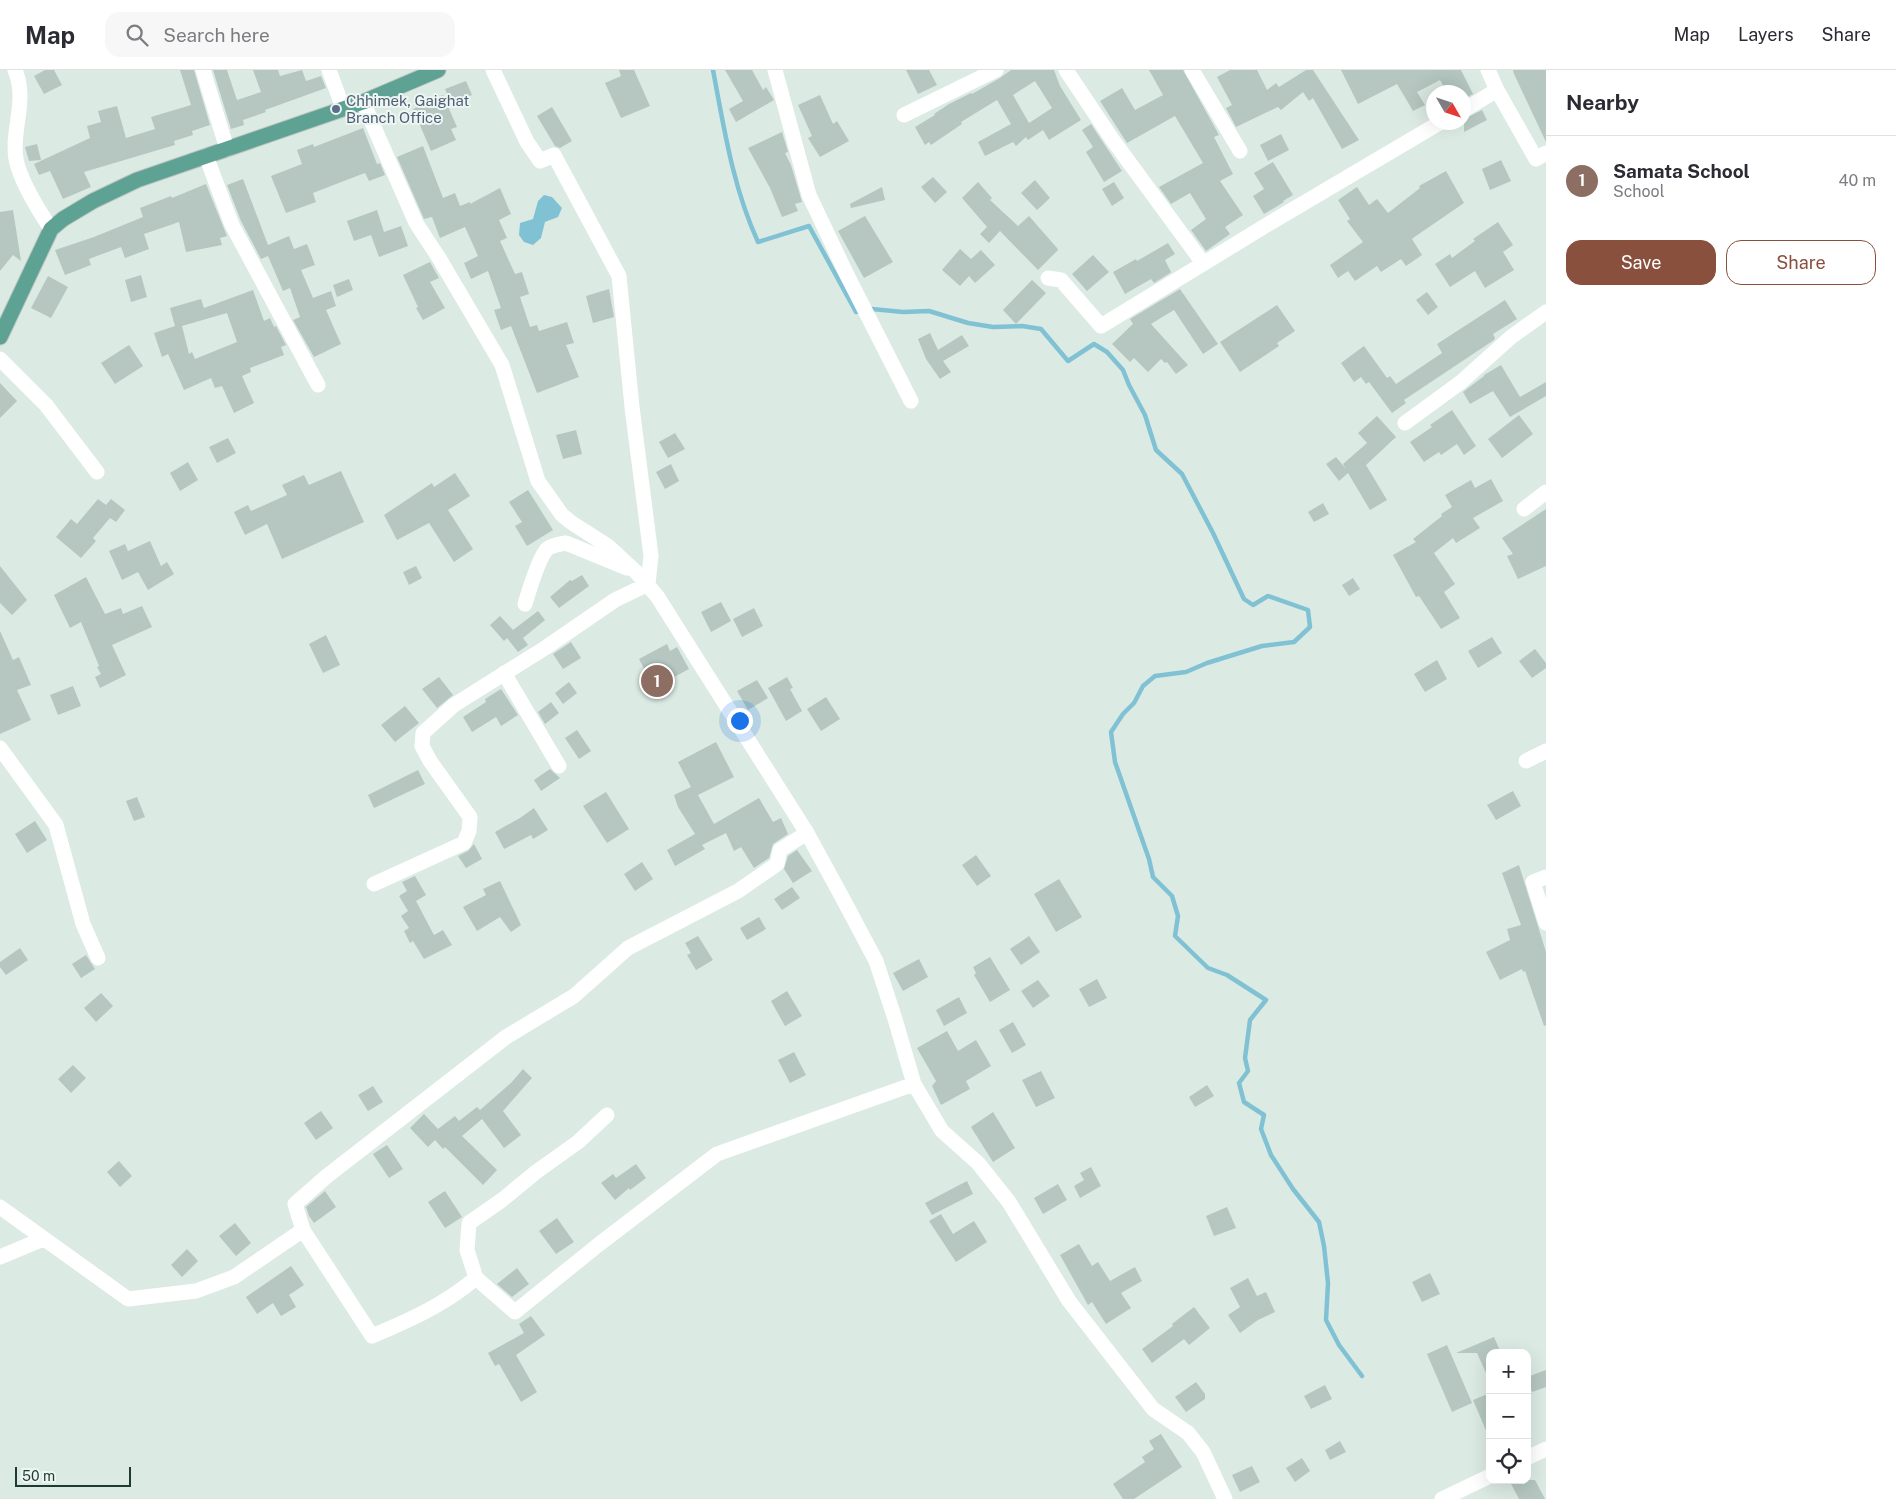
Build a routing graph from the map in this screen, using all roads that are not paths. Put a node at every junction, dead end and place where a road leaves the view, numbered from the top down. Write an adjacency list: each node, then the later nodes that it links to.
1 (15, 70): 21 (street)
2 (203, 70): 17 (street)
3 (329, 70): 14 (street)
4 (438, 70): 12 (main road)
5 (493, 70): 34 (street)
6 (775, 70): 28 (street)
7 (996, 70): 15 (street)
8 (1066, 70): 22 (street)
9 (1192, 70): 18 (street)
10 (1488, 70): 11 (street)
11 (1497, 90): 13 (street); 19 (street)
12 (363, 102): 14 (main road); 33 (street)
13 (1471, 106)
14 (343, 108): 17 (main road)
15 (904, 115)
16 (1427, 130): 22 (street)
17 (227, 149): 20 (main road)
18 (1240, 151)
19 (1546, 153)
20 (206, 156): 21 (main road); 27 (street)
21 (51, 229): 25 (main road)
22 (1203, 263): 23 (street)
23 (1048, 278)
24 (1546, 312): 29 (street)
25 (0, 337)
26 (0, 359): 30 (street)
27 (318, 384)
28 (911, 401)
29 (1405, 423)
30 (96, 472)
31 (1546, 492): 32 (street)
32 (1524, 509)
33 (636, 572): 34 (street); 35 (street)
34 (648, 584): 36 (street); 41 (street)
35 (525, 604)
36 (504, 674): 40 (street); 43 (street)
37 (0, 748): 45 (street)
38 (1546, 751): 39 (street)
39 (1526, 761)
40 (559, 766)
41 (807, 833): 46 (street); 49 (street)
42 (1546, 877): 44 (street)
43 (374, 884)
44 (1546, 923)
45 (98, 958)
46 (914, 1084): 52 (street); 56 (street)
47 (607, 1115): 52 (street)
48 (0, 1207): 50 (street)
49 (302, 1230): 50 (street); 52 (street)
50 (43, 1239): 51 (street)
51 (0, 1257)
52 (476, 1278)
53 (1546, 1449): 54 (street)
54 (1531, 1456)
55 (1486, 1478): 57 (street)
56 (1225, 1499)
57 (1442, 1499)

